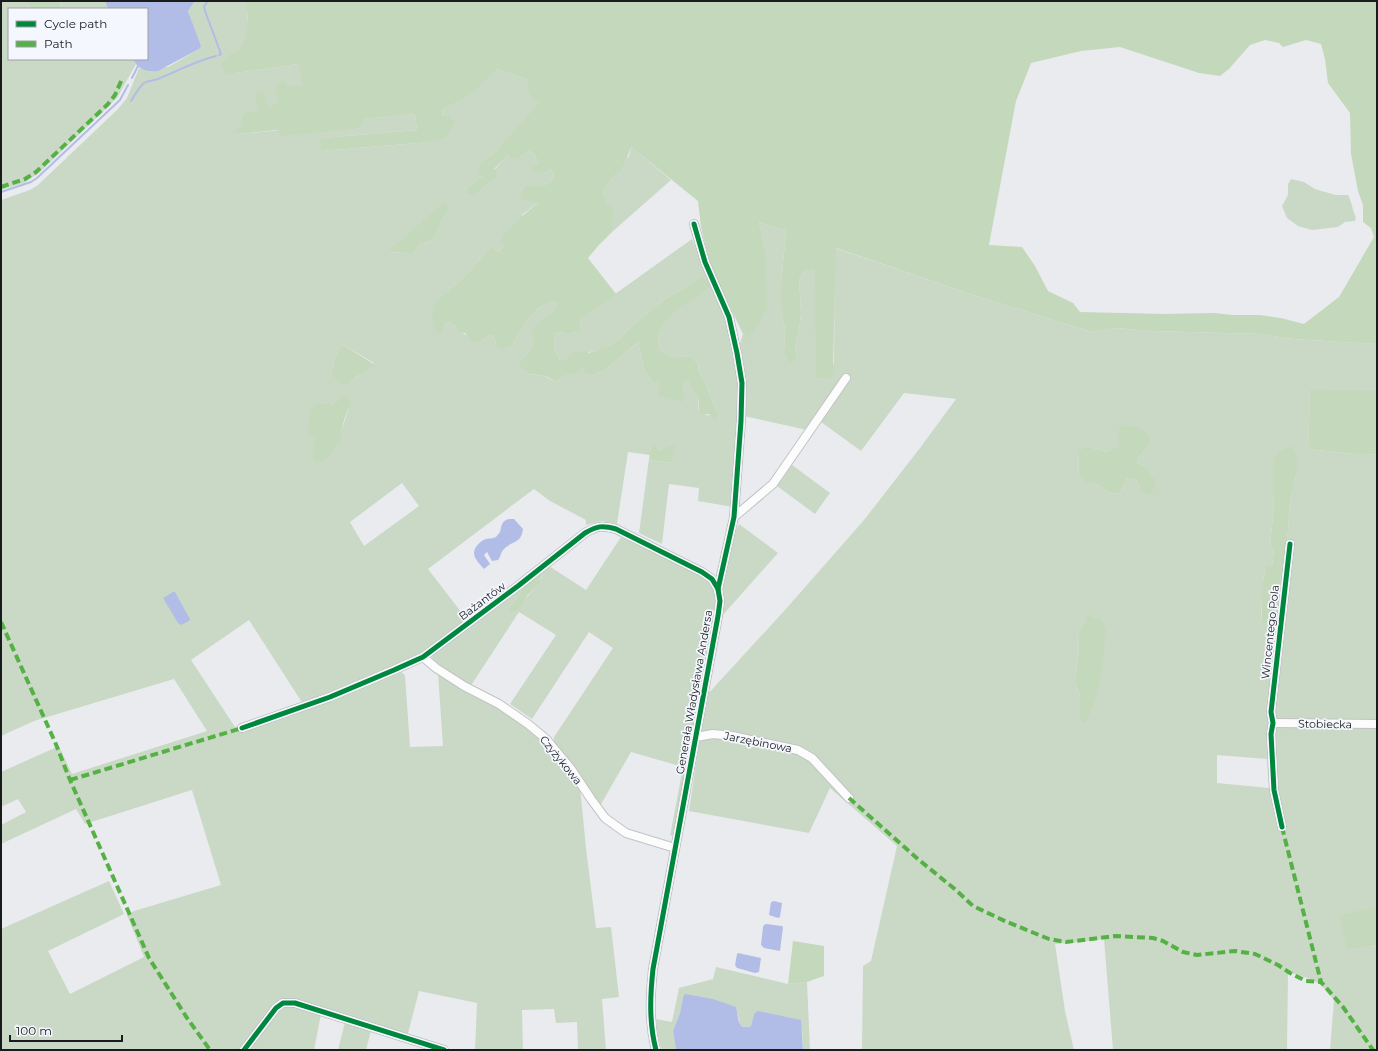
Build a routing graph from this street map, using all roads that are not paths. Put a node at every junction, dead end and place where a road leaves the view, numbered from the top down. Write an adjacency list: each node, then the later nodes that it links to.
1 (694, 224): 3 (street, Generała Władysława Andersa)
2 (846, 378): 3 (street)
3 (734, 517): 5 (street, Generała Władysława Andersa)
4 (1290, 544): 7 (street, Wincentego Pola)
5 (718, 589): 6 (street, Bażantów); 10 (street, Generała Władysława Andersa)
6 (423, 657): 9 (street, Bażantów); 13 (street, Czyżykowa)
7 (1273, 723): 8 (street, Stobiecka); 12 (street, Wincentego Pola)
8 (1377, 724)
9 (242, 728)
10 (696, 737): 11 (street, Jarzębinowa); 13 (street, Generała Władysława Andersa)
11 (849, 798)
12 (1282, 827)
13 (675, 848): 16 (street, Generała Władysława Andersa)
14 (244, 1050): 15 (street)
15 (444, 1050)
16 (656, 1050)

